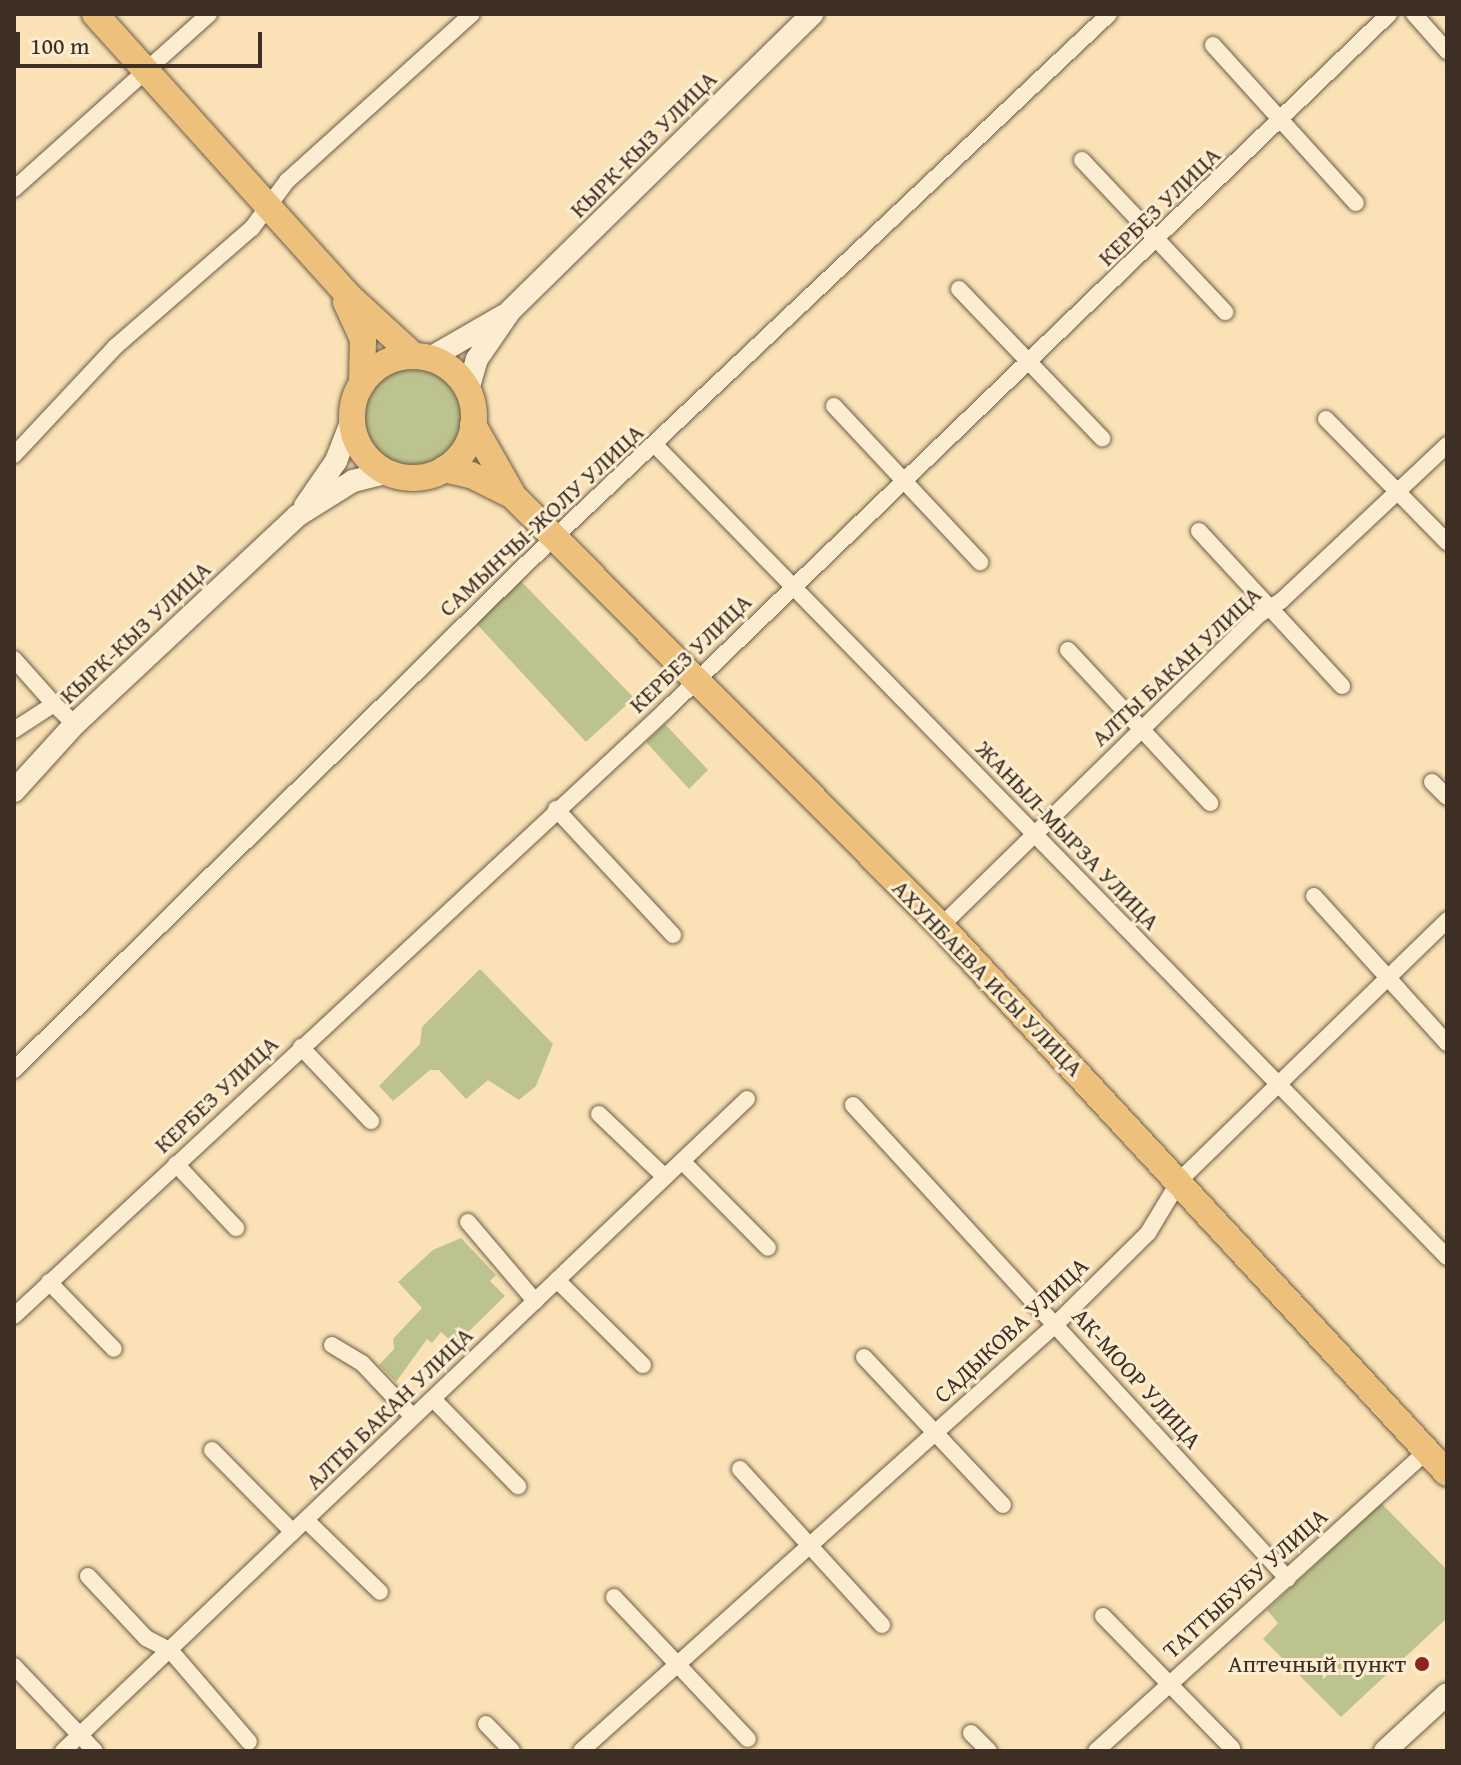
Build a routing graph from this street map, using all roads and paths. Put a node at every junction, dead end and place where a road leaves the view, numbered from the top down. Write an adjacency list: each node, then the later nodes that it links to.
1 (95, 14): 10 (main road)
2 (209, 14): 10 (street)
3 (472, 14): 15 (street)
4 (812, 14): 19 (street, КЫРК-КЫЗ УЛИЦА)
5 (1109, 14): 31 (street, САМЫНЧЫ-ЖОЛУ УЛИЦА)
6 (1389, 14): 11 (street, КЕРБЕЗ УЛИЦА)
7 (1414, 14): 9 (street)
8 (1213, 45): 11 (street)
9 (1447, 51)
10 (147, 70): 13 (street); 15 (main road)
11 (1280, 121): 14 (street); 16 (street, КЕРБЕЗ УЛИЦА)
12 (1082, 160): 16 (street)
13 (14, 189)
14 (1356, 203)
15 (270, 204): 17 (main road); 32 (street)
16 (1157, 241): 20 (street); 22 (street, КЕРБЕЗ УЛИЦА)
17 (324, 269): 21 (main road); 23 (main road)
18 (959, 289): 22 (street)
19 (510, 311): 21 (street, КЫРК-КЫЗ УЛИЦА); 24 (street, КЫРК-КЫЗ УЛИЦА)
20 (1225, 312)
21 (422, 357): 23 (main road); 24 (main road)
22 (1030, 363): 29 (street); 35 (street, КЕРБЕЗ УЛИЦА)
23 (362, 384): 27 (main road)
24 (468, 390): 28 (main road)
25 (834, 406): 35 (street)
26 (1326, 419): 36 (street)
27 (352, 420): 34 (main road); 38 (street, КЫРК-КЫЗ УЛИЦА)
28 (473, 425): 33 (main road); 37 (main road, АХУНБАЕВА ИСЫ УЛИЦА)
29 (1102, 438)
30 (1447, 445): 36 (street, АЛТЫ БАКАН УЛИЦА)
31 (656, 446): 40 (street, САМЫНЧЫ-ЖОЛУ УЛИЦА); 43 (street, ЖАНЫЛ-МЫРЗА УЛИЦА)
32 (14, 455)
33 (444, 469): 34 (main road); 37 (main road, АХУНБАЕВА ИСЫ УЛИЦА)
34 (389, 472): 38 (street, КЫРК-КЫЗ УЛИЦА)
35 (905, 483): 42 (street); 43 (street, КЕРБЕЗ УЛИЦА)
36 (1399, 490): 41 (street); 44 (street, АЛТЫ БАКАН УЛИЦА)
37 (514, 497): 40 (main road, АХУНБАЕВА ИСЫ УЛИЦА)
38 (297, 516): 50 (street, КЫРК-КЫЗ УЛИЦА)
39 (1199, 531): 44 (street)
40 (554, 539): 47 (main road, АХУНБАЕВА ИСЫ УЛИЦА); 66 (street, САМЫНЧЫ-ЖОЛУ УЛИЦА)
41 (1447, 542)
42 (980, 562)
43 (795, 586): 47 (street, КЕРБЕЗ УЛИЦА); 58 (street, ЖАНЫЛ-МЫРЗА УЛИЦА)
44 (1271, 607): 48 (street); 51 (street, АЛТЫ БАКАН УЛИЦА)
45 (1068, 650): 51 (street)
46 (14, 659): 49 (street)
47 (695, 681): 57 (street, КЕРБЕЗ УЛИЦА); 61 (main road, АХУНБАЕВА ИСЫ УЛИЦА)
48 (1342, 686)
49 (54, 704): 50 (street); 52 (street)
50 (75, 724): 54 (street, КЫРК-КЫЗ УЛИЦА)
51 (1143, 729): 56 (street); 58 (street, АЛТЫ БАКАН УЛИЦА)
52 (14, 730)
53 (1432, 782): 55 (street)
54 (14, 791)
55 (1447, 797)
56 (1210, 803)
57 (556, 809): 62 (street); 65 (street, КЕРБЕЗ УЛИЦА)
58 (1034, 835): 61 (street, АЛТЫ БАКАН УЛИЦА); 67 (street, ЖАНЫЛ-МЫРЗА УЛИЦА)
59 (1314, 896): 63 (street)
60 (1447, 920): 63 (street, САДЫКОВА УЛИЦА)
61 (941, 926): 75 (main road, АХУНБАЕВА ИСЫ УЛИЦА)
62 (673, 935)
63 (1385, 979): 64 (street); 67 (street, САДЫКОВА УЛИЦА)
64 (1447, 1043)
65 (301, 1047): 71 (street); 73 (street, КЕРБЕЗ УЛИЦА)
66 (14, 1070)
67 (1277, 1083): 75 (street, САДЫКОВА УЛИЦА); 79 (street, ЖАНЫЛ-МЫРЗА УЛИЦА)
68 (747, 1099): 72 (street, АЛТЫ БАКАН УЛИЦА)
69 (853, 1105): 84 (street, АК-МООР УЛИЦА)
70 (599, 1114): 74 (street)
71 (371, 1121)
72 (682, 1161): 74 (street, АЛТЫ БАКАН УЛИЦА); 78 (street)
73 (176, 1164): 77 (street); 81 (street, КЕРБЕЗ УЛИЦА)
74 (665, 1177): 80 (street, АЛТЫ БАКАН УЛИЦА)
75 (1180, 1180): 84 (street, САДЫКОВА УЛИЦА); 93 (main road, АХУНБАЕВА ИСЫ УЛИЦА)
76 (468, 1222): 82 (street)
77 (236, 1228)
78 (768, 1248)
79 (1447, 1257)
80 (557, 1280): 82 (street, АЛТЫ БАКАН УЛИЦА); 88 (street)
81 (49, 1282): 83 (street, КЕРБЕЗ УЛИЦА); 86 (street)
82 (535, 1301): 89 (street, АЛТЫ БАКАН УЛИЦА)
83 (14, 1316)
84 (1055, 1325): 91 (street, САДЫКОВА УЛИЦА); 102 (street, АК-МООР УЛИЦА)
85 (332, 1345): 90 (street)
86 (114, 1349)
87 (864, 1357): 91 (street)
88 (643, 1365)
89 (433, 1399): 90 (street, АЛТЫ БАКАН УЛИЦА); 96 (street)
90 (413, 1417): 98 (street, АЛТЫ БАКАН УЛИЦА)
91 (935, 1433): 97 (street); 100 (street, САДЫКОВА УЛИЦА)
92 (212, 1450): 99 (street)
93 (1427, 1451): 95 (main road, АХУНБАЕВА ИСЫ УЛИЦА); 102 (street, ТАТТЫБУБУ УЛИЦА)
94 (740, 1469): 100 (street)
95 (1447, 1473)
96 (518, 1486)
97 (1003, 1505)
98 (306, 1520): 99 (street, АЛТЫ БАКАН УЛИЦА); 103 (street)
99 (293, 1532): 107 (street, АЛТЫ БАКАН УЛИЦА)
100 (810, 1545): 106 (street); 109 (street, САДЫКОВА УЛИЦА)
101 (88, 1576): 107 (street)
102 (1288, 1579): 110 (street, ТАТТЫБУБУ УЛИЦА)
103 (380, 1592)
104 (614, 1597): 109 (street)
105 (1103, 1616): 110 (street)
106 (882, 1625)
107 (170, 1650): 114 (street, АЛТЫ БАКАН УЛИЦА); 116 (street)
108 (14, 1666): 114 (street)
109 (676, 1666): 115 (street); 121 (street, САДЫКОВА УЛИЦА)
110 (1169, 1684): 117 (street); 123 (street, ТАТТЫБУБУ УЛИЦА)
111 (1447, 1694): 124 (street)
112 (486, 1724): 120 (street)
113 (971, 1733): 122 (street)
114 (80, 1735): 118 (street, АЛТЫ БАКАН УЛИЦА); 119 (street)
115 (748, 1739)
116 (249, 1742)
117 (1232, 1748)
118 (63, 1751)
119 (95, 1751)
120 (512, 1751)
121 (581, 1751)
122 (989, 1751)
123 (1096, 1751)
124 (1385, 1751)

